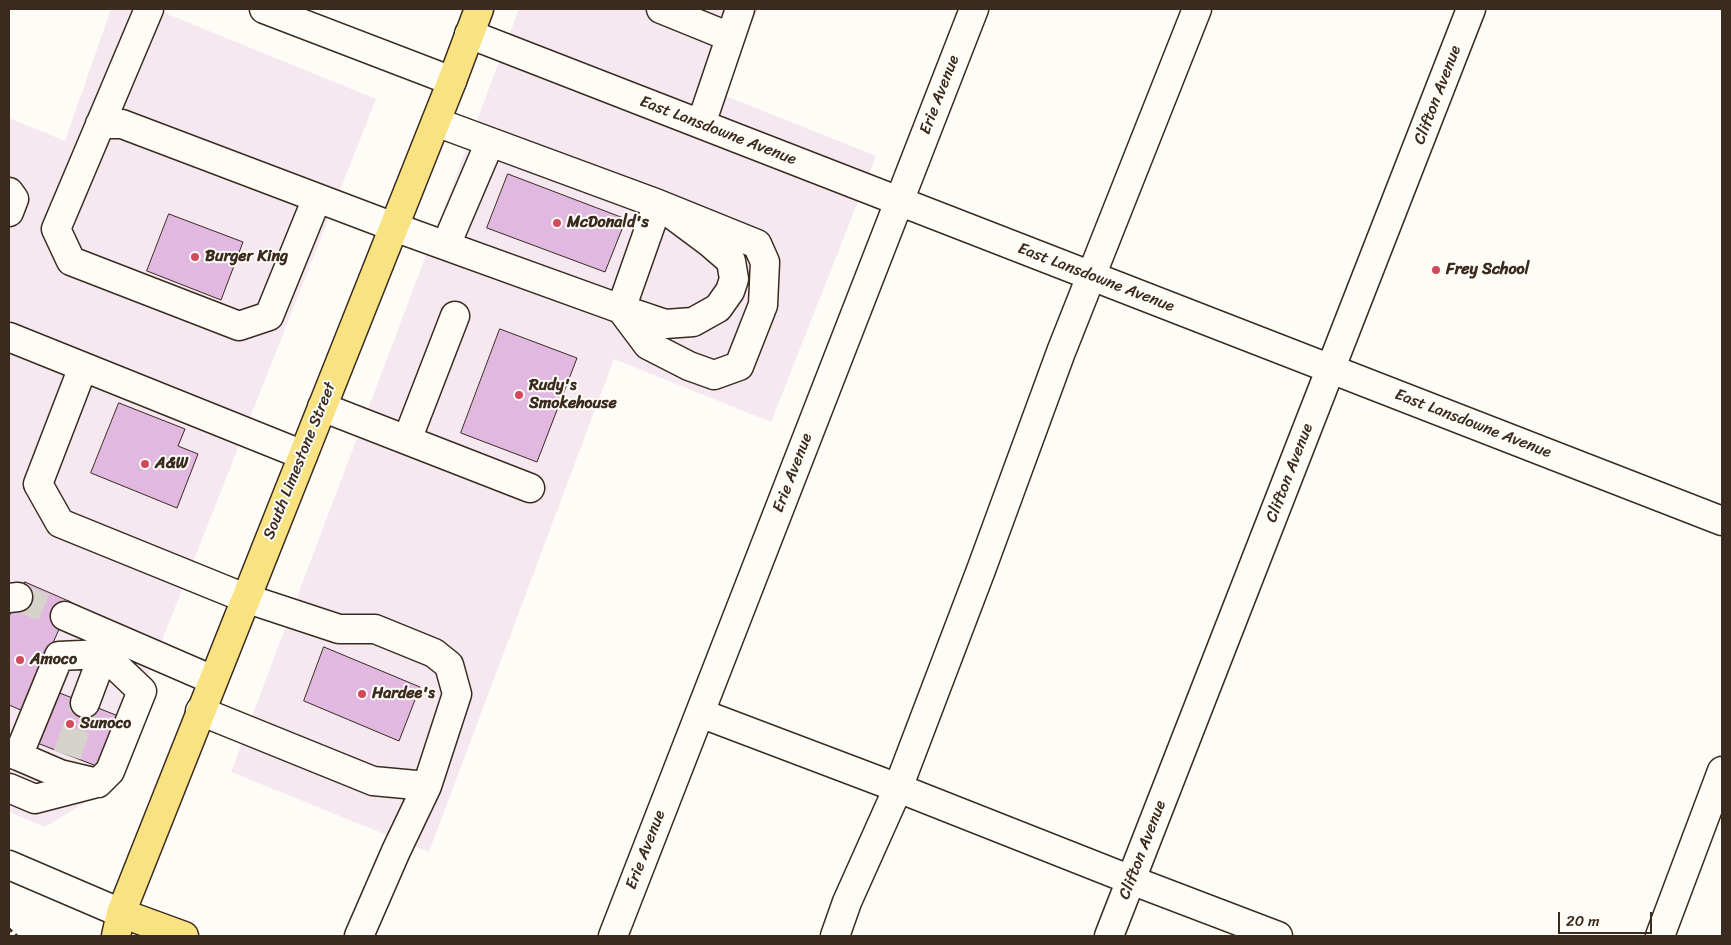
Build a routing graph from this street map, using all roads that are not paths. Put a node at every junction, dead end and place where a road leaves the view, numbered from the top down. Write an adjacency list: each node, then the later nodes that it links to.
1 (149, 9): 13 (street)
2 (264, 9): 11 (street)
3 (479, 9): 9 (main road, South Limestone Street)
4 (661, 9): 10 (street)
5 (740, 9): 10 (street)
6 (974, 9): 18 (street, Erie Avenue)
7 (1197, 9): 23 (street)
8 (1472, 9): 28 (street, Clifton Avenue)
9 (469, 34): 11 (main road, South Limestone Street); 14 (street, East Lansdowne Avenue)
10 (730, 37): 14 (street)
11 (452, 81): 12 (main road, South Limestone Street)
12 (436, 122): 15 (street); 21 (main road, South Limestone Street)
13 (100, 124): 17 (street); 17 (street)
14 (701, 124): 18 (street, East Lansdowne Avenue)
15 (490, 142): 19 (street); 22 (street)
16 (9, 192): 20 (street)
17 (317, 198): 21 (street)
18 (899, 201): 23 (street, East Lansdowne Avenue); 40 (street, Erie Avenue)
19 (658, 204): 24 (street); 24 (street); 24 (street)
20 (9, 212)
21 (394, 227): 22 (street); 29 (main road, South Limestone Street)
22 (446, 245): 24 (street)
23 (1092, 276): 28 (street, East Lansdowne Avenue); 46 (street)
24 (621, 309)
25 (454, 316): 30 (street)
26 (9, 337): 27 (street)
27 (83, 366): 31 (street); 34 (street)
28 (1331, 369): 33 (street, East Lansdowne Avenue); 48 (street, Clifton Avenue)
29 (322, 407): 30 (street); 31 (main road, South Limestone Street)
30 (407, 440): 32 (street)
31 (303, 454): 34 (main road, South Limestone Street)
32 (530, 488)
33 (1722, 521)
34 (246, 598): 37 (main road, South Limestone Street); 44 (street)
35 (65, 616): 36 (street)
36 (107, 645): 37 (street); 38 (street); 41 (street); 43 (street)
37 (213, 680): 39 (main road, South Limestone Street)
38 (85, 703)
39 (200, 711): 44 (street); 49 (main road, South Limestone Street)
40 (700, 713): 46 (street); 53 (street, Erie Avenue)
41 (13, 754): 43 (street)
42 (1722, 770): 57 (street)
43 (98, 783): 45 (street)
44 (427, 786): 52 (street)
45 (9, 788)
46 (898, 788): 48 (street); 54 (street)
47 (9, 865): 49 (street)
48 (1131, 880): 55 (street, Clifton Avenue); 56 (street)
49 (118, 924): 50 (main road, South Limestone Street); 51 (main road)
50 (102, 936)
51 (184, 936)
52 (359, 936)
53 (613, 936)
54 (835, 936)
55 (1109, 936)
56 (1278, 936)
57 (1660, 936)

